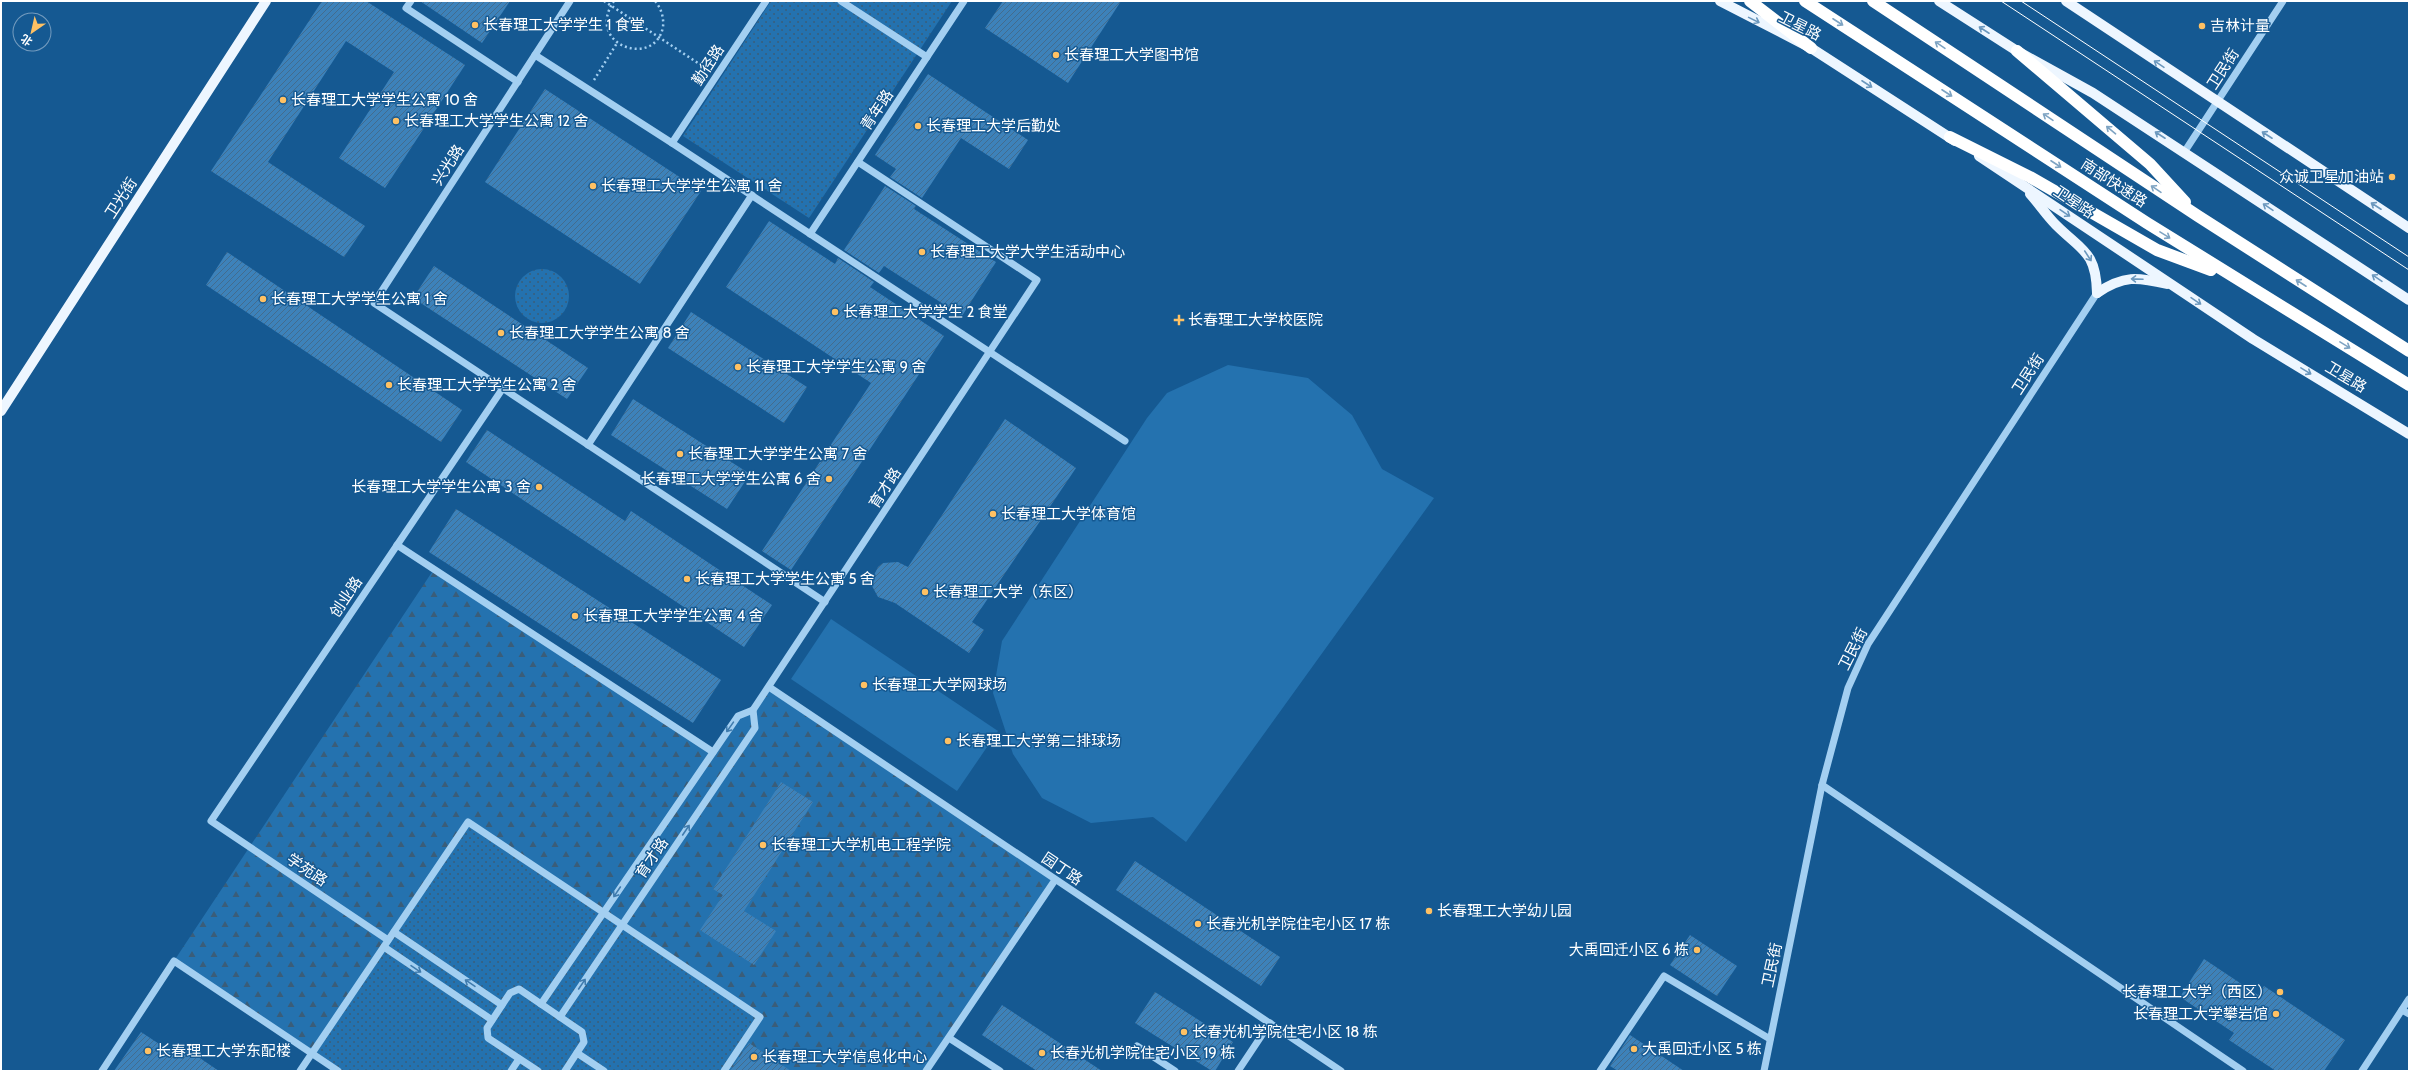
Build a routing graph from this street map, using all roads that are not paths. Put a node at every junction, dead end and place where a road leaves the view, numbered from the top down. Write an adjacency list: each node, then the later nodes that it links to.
1 (266, 1): 37 (main road, 卫光街)
2 (411, 1): 18 (street)
3 (570, 1): 16 (street, 兴光路)
4 (766, 1): 21 (street, 勤径路)
5 (841, 1): 17 (street)
6 (964, 1): 17 (street, 青年路)
7 (1720, 1): 14 (main road, 卫星路, one-way to 14)
8 (1750, 1): 14 (highway)
9 (1805, 1): 29 (highway, 南部快速路, one-way to 29)
10 (1873, 1): 26 (highway, 南部快速路, one-way to 10)
11 (1939, 1): 15 (main road, one-way to 11)
12 (2066, 1): 19 (main road, one-way to 12)
13 (2283, 1): 19 (street, 卫民街)
14 (1811, 48): 20 (main road, 卫星路, one-way to 20)
15 (2017, 51): 22 (main road, one-way to 15); 26 (highway, one-way to 15)
16 (535, 55): 18 (street, 兴光路); 21 (street)
17 (927, 57): 23 (street, 青年路)
18 (518, 82): 36 (street, 兴光路)
19 (2216, 102): 22 (street, 卫民街); 27 (main road, one-way to 19)
20 (1950, 138): 24 (main road, 卫星路); 29 (highway)
21 (672, 143): 25 (street)
22 (2185, 152): 32 (main road, one-way to 22)
23 (858, 162): 28 (street, 青年路); 34 (street, 育才路)
24 (2024, 186): 30 (main road, 卫星路, one-way to 30); 31 (main road, one-way to 31)
25 (752, 195): 28 (street); 40 (street)
26 (2198, 216): 33 (highway, 南部快速路, one-way to 26)
27 (2409, 228)
28 (810, 234): 34 (street)
29 (2233, 278): 35 (highway, 南部快速路, one-way to 35)
30 (2175, 286): 31 (main road, one-way to 31); 38 (main road, 卫星路, one-way to 38)
31 (2097, 293): 46 (street, 卫民街)
32 (2409, 300)
33 (2409, 351)
34 (990, 353): 39 (street); 42 (street, 育才路)
35 (2409, 385)
36 (503, 388): 40 (street); 41 (street, 创业路)
37 (1, 411)
38 (2409, 434)
39 (1124, 441)
40 (588, 445): 42 (street)
41 (397, 545): 45 (street); 47 (street, 创业路)
42 (825, 602): 43 (street, 育才路)
43 (769, 687): 44 (street, 育才路); 48 (street, 园丁路)
44 (753, 710): 45 (street, 育才路, one-way to 45); 50 (street, 育才路, one-way to 44)
45 (713, 752): 49 (street, 育才路, one-way to 49)
46 (1822, 785): 63 (street, 卫民街); 83 (street)
47 (211, 821): 52 (street, 学苑路)
48 (1054, 880): 61 (street, 园丁路); 62 (street)
49 (603, 912): 50 (street); 51 (street); 55 (street, 育才路)
50 (622, 925): 59 (street, 育才路, one-way to 50); 75 (street)
51 (394, 932): 52 (street); 56 (street, one-way to 51)
52 (388, 940): 53 (street)
53 (384, 947): 60 (street, one-way to 60); 66 (street)
54 (2409, 999): 57 (street)
55 (540, 1004): 56 (street); 59 (street)
56 (502, 1005): 60 (street)
57 (2402, 1010): 58 (street); 84 (street)
58 (2409, 1014)
59 (560, 1017): 65 (street)
60 (492, 1020): 67 (street)
61 (1270, 1023): 79 (street); 80 (street, 园丁路)
62 (949, 1038): 76 (street); 77 (street)
63 (1770, 1039): 81 (street); 82 (street, 卫民街)
64 (1137, 1046): 78 (street)
65 (577, 1053): 68 (street); 74 (street)
66 (312, 1054): 69 (street); 70 (street); 71 (street)
67 (519, 1059): 72 (street); 73 (street)
68 (568, 1070)
69 (102, 1071)
70 (300, 1071)
71 (338, 1071)
72 (511, 1071)
73 (538, 1071)
74 (604, 1071)
75 (724, 1071)
76 (926, 1071)
77 (1000, 1071)
78 (1176, 1071)
79 (1238, 1071)
80 (1341, 1071)
81 (1600, 1071)
82 (1764, 1071)
83 (2243, 1071)
84 (2362, 1071)

